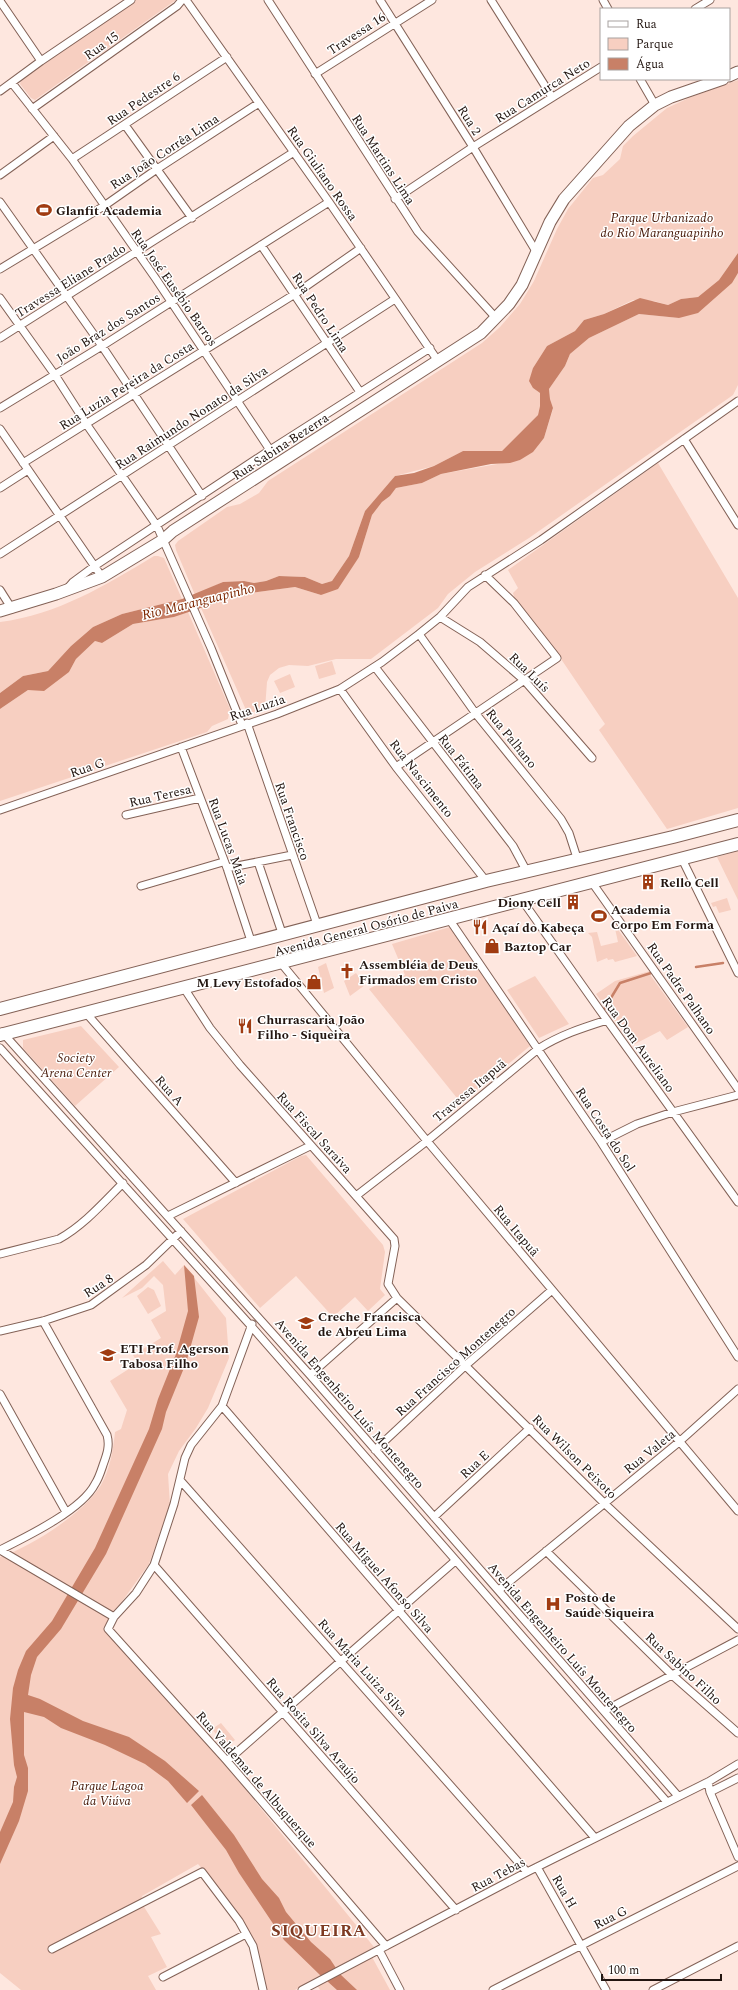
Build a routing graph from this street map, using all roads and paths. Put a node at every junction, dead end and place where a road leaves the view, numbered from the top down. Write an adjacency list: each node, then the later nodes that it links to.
1 (131, 0): 13 (street, Rua 15)
2 (182, 0): 23 (street, Rua 15)
3 (186, 0): 12 (street, Rua Giuliano Rossa)
4 (268, 0): 15 (street, Rua Martins Lima)
5 (380, 0): 11 (street, Rua 2)
6 (432, 0): 11 (street, Travessa 16)
7 (491, 0): 20 (street)
8 (710, 0): 10 (street)
9 (0, 1): 13 (street)
10 (697, 8)
11 (394, 22): 15 (street, Travessa 16); 26 (street, Rua 2)
12 (227, 56): 21 (street, Rua Giuliano Rossa); 24 (street, Rua Pedestre 6)
13 (41, 61): 18 (street, Rua 15)
14 (600, 68): 20 (street, Rua Camurca Neto)
15 (315, 74): 31 (street, Rua Martins Lima)
16 (641, 80): 22 (street)
17 (720, 80): 22 (main road, Rua Sabina Bezerra)
18 (12, 83): 19 (street, Rua 15); 23 (street, Rua José Eusébio Barros)
19 (0, 91)
20 (552, 97): 26 (street, Rua Camurca Neto)
21 (259, 103): 27 (street, Rua Giuliano Rossa); 29 (street, Rua João Corrêa Lima)
22 (655, 105): 40 (main road, Rua Sabina Bezerra)
23 (32, 109): 25 (street, Rua José Eusébio Barros)
24 (125, 125): 28 (street, Rua Pedestre 6); 29 (street)
25 (54, 136): 28 (street, Rua José Eusébio Barros); 30 (street)
26 (473, 147): 31 (street, Rua Camurca Neto); 40 (street, Rua 2)
27 (294, 152): 33 (street, Rua Giuliano Rossa); 35 (street, Travessa Eliane Prado)
28 (72, 159): 34 (street, Rua José Eusébio Barros)
29 (157, 169): 34 (street, Rua João Corrêa Lima); 35 (street)
30 (0, 175)
31 (395, 199): 47 (street, Rua Martins Lima)
32 (0, 202): 37 (street)
33 (329, 202): 36 (street, João Braz dos Santos); 38 (street, Rua Giuliano Rossa)
34 (104, 206): 37 (street, Rua João Corrêa Lima); 39 (street, Rua José Eusébio Barros)
35 (192, 218): 39 (street, Travessa Eliane Prado)
36 (261, 244): 42 (street, Rua Pedro Lima); 45 (street, João Braz dos Santos)
37 (33, 248): 41 (street, Rua João Corrêa Lima); 43 (street)
38 (361, 248): 42 (street, Rua Luzia Pereira da Costa); 46 (street, Rua Giuliano Rossa)
39 (137, 252): 43 (street, Travessa Eliane Prado); 45 (street, Rua José Eusébio Barros)
40 (538, 253): 47 (main road, Rua Sabina Bezerra)
41 (0, 269)
42 (295, 294): 50 (street, Rua Pedro Lima); 53 (street, Rua Luzia Pereira da Costa)
43 (66, 296): 48 (street, Travessa Eliane Prado); 51 (street)
44 (0, 298): 48 (street)
45 (172, 300): 51 (street, João Braz dos Santos); 53 (street, Rua José Eusébio Barros)
46 (395, 300): 50 (street, Rua Raimundo Nonato da Silva); 52 (street, Rua Giuliano Rossa)
47 (496, 318): 54 (main road, Rua Sabina Bezerra)
48 (20, 325): 49 (street, Travessa Eliane Prado); 55 (street)
49 (0, 338)
50 (327, 343): 56 (street, Rua Pedro Lima); 58 (street, Rua Raimundo Nonato da Silva)
51 (102, 346): 55 (street, João Braz dos Santos); 57 (street)
52 (430, 348): 54 (street, Rua Giuliano Rossa); 56 (street)
53 (205, 350): 57 (street, Rua Luzia Pereira da Costa); 58 (street, Rua José Eusébio Barros)
54 (438, 361): 74 (main road, Rua Sabina Bezerra)
55 (55, 374): 60 (street, João Braz dos Santos); 61 (street)
56 (360, 392): 65 (street)
57 (133, 394): 61 (street, Rua Luzia Pereira da Costa); 64 (street)
58 (236, 400): 64 (street, Rua Raimundo Nonato da Silva); 65 (street, Rua José Eusébio Barros)
59 (738, 401): 63 (street)
60 (0, 408)
61 (87, 425): 66 (street, Rua Luzia Pereira da Costa); 68 (street)
62 (0, 429): 66 (street)
63 (684, 439): 72 (street); 77 (street)
64 (168, 446): 68 (street, Rua Raimundo Nonato da Silva); 70 (street)
65 (270, 450): 70 (street)
66 (23, 463): 67 (street)
67 (28, 470): 69 (street); 71 (street)
68 (123, 476): 71 (street, Rua Raimundo Nonato da Silva); 73 (street)
69 (0, 488)
70 (202, 496): 73 (street)
71 (60, 515): 75 (street, Rua Raimundo Nonato da Silva); 76 (street)
72 (738, 525)
73 (157, 526): 74 (street, Rua Francisco); 76 (street)
74 (163, 540): 78 (main road, Rua Sabina Bezerra); 89 (street, Rua Francisco)
75 (0, 554)
76 (96, 565): 78 (street); 80 (street)
77 (485, 575): 83 (street); 86 (street)
78 (102, 577): 80 (main road, Rua Sabina Bezerra)
79 (0, 590): 81 (street)
80 (65, 591): 81 (main road, Rua Sabina Bezerra)
81 (12, 609): 82 (main road, Rua Sabina Bezerra)
82 (0, 611)
83 (440, 617): 84 (street); 86 (street, Rua Luís)
84 (419, 634): 85 (street); 88 (street, Rua Palhano)
85 (375, 667): 87 (street); 90 (street, Rua Fátima)
86 (524, 680): 88 (street); 92 (street, Rua Luís)
87 (340, 689): 89 (street, Rua Luzia); 93 (street, Rua Nascimento)
88 (476, 714): 90 (street); 101 (street, Rua Palhano)
89 (245, 724): 91 (street, Rua Luzia); 99 (street, Rua Francisco)
90 (432, 742): 93 (street); 104 (street, Rua Fátima)
91 (181, 747): 94 (street, Rua Lucas Maia); 95 (street, Rua G)
92 (592, 758)
93 (396, 766): 105 (street, Rua Nascimento)
94 (200, 798): 96 (street, Rua Teresa); 103 (street, Rua Lucas Maia)
95 (0, 810)
96 (126, 815)
97 (738, 820): 101 (main road, Avenida General Osório de Paiva)
98 (738, 844): 100 (main road, Avenida General Osório de Paiva)
99 (292, 855): 102 (street); 110 (street, Rua Francisco)
100 (682, 858): 106 (main road, Avenida General Osório de Paiva); 114 (street)
101 (578, 860): 104 (main road, Avenida General Osório de Paiva)
102 (258, 862): 103 (street); 111 (street)
103 (225, 865): 107 (street); 112 (street, Rua Lucas Maia)
104 (527, 872): 105 (main road, Avenida General Osório de Paiva)
105 (486, 881): 110 (main road, Avenida General Osório de Paiva)
106 (591, 881): 108 (main road, Avenida General Osório de Paiva); 122 (street, Rua Padre Palhano)
107 (141, 886)
108 (522, 900): 109 (main road, Avenida General Osório de Paiva); 118 (street, Rua Dom Aureliano)
109 (449, 919): 113 (main road, Avenida General Osório de Paiva); 121 (street, Rua Costa do Sol)
110 (318, 927): 111 (main road, Avenida General Osório de Paiva)
111 (283, 936): 112 (main road, Avenida General Osório de Paiva)
112 (252, 944): 116 (main road, Avenida General Osório de Paiva)
113 (281, 964): 115 (main road, Avenida General Osório de Paiva); 125 (street, Rua Itapuã)
114 (738, 973)
115 (184, 988): 117 (main road, Avenida General Osório de Paiva); 127 (street, Rua Fiscal Saraiva)
116 (0, 1009)
117 (86, 1013): 119 (main road, Avenida General Osório de Paiva); 129 (street, Rua A)
118 (607, 1020): 121 (street, Travessa Itapuã); 124 (street, Rua Dom Aureliano)
119 (1, 1033): 132 (street, Avenida Engenheiro Luís Montenegro)
120 (0, 1048): 128 (street, Avenida Engenheiro Luís Montenegro)
121 (538, 1049): 125 (street, Travessa Itapuã); 126 (street, Rua Costa do Sol)
122 (738, 1089)
123 (738, 1095): 124 (street)
124 (673, 1112): 126 (street); 131 (street, Rua Dom Aureliano)
125 (427, 1141): 130 (street, Travessa Itapuã); 136 (street, Rua Itapuã)
126 (601, 1142): 142 (street, Rua Costa do Sol)
127 (310, 1146): 129 (street); 130 (street, Rua Fiscal Saraiva)
128 (123, 1183): 134 (street, Avenida Engenheiro Luís Montenegro); 135 (street)
129 (236, 1183): 132 (street)
130 (356, 1196): 137 (street, Rua Fiscal Saraiva)
131 (738, 1202)
132 (168, 1216): 133 (street, Avenida Engenheiro Luís Montenegro)
133 (181, 1231): 134 (street, Rua 8); 138 (street, Avenida Engenheiro Luís Montenegro)
134 (172, 1239): 139 (street, Rua 8); 140 (street, Avenida Engenheiro Luís Montenegro)
135 (0, 1254)
136 (552, 1290): 143 (street, Rua Francisco Montenegro); 149 (street, Rua Itapuã)
137 (397, 1298): 143 (street, Rua Wilson Peixoto); 144 (street)
138 (256, 1315): 140 (street); 144 (street, Avenida Engenheiro Luís Montenegro)
139 (43, 1321): 141 (street, Rua 8); 156 (street)
140 (251, 1326): 147 (street); 152 (street, Avenida Engenheiro Luís Montenegro)
141 (0, 1331)
142 (738, 1357)
143 (466, 1365): 148 (street, Rua Wilson Peixoto); 150 (street, Rua Francisco Montenegro)
144 (310, 1375): 150 (street, Avenida Engenheiro Luís Montenegro)
145 (738, 1389): 149 (street, Rua Valeta)
146 (0, 1394): 156 (street)
147 (222, 1406): 153 (street); 163 (street, Rua Miguel Afonso Silva)
148 (530, 1428): 154 (street, Rua Wilson Peixoto); 157 (street, Rua E)
149 (679, 1442): 154 (street, Rua Valeta); 155 (street, Rua Itapuã)
150 (376, 1450): 151 (street, Avenida Engenheiro Luís Montenegro)
151 (387, 1464): 152 (street); 157 (street, Avenida Engenheiro Luís Montenegro)
152 (378, 1472): 160 (street, Avenida Engenheiro Luís Montenegro)
153 (180, 1480): 161 (street); 168 (street, Rua Maria Luiza Silva)
154 (604, 1502): 159 (street, Rua Valeta); 165 (street, Rua Wilson Peixoto)
155 (738, 1511)
156 (66, 1512): 158 (street)
157 (434, 1517): 162 (street, Avenida Engenheiro Luís Montenegro)
158 (0, 1550): 164 (street)
159 (546, 1551): 162 (street, Rua Valeta); 170 (street, Rua Sabino Filho)
160 (455, 1561): 163 (street); 169 (street, Avenida Engenheiro Luís Montenegro)
161 (154, 1565): 164 (street); 172 (street, Rua Rosita Silva Araújo)
162 (498, 1590): 167 (street, Avenida Engenheiro Luís Montenegro)
163 (399, 1611): 168 (street); 181 (street, Rua Miguel Afonso Silva)
164 (114, 1617): 174 (street, Rua Valdemar de Albuquerque)
165 (738, 1629)
166 (738, 1640): 170 (street)
167 (558, 1659): 169 (street); 171 (street, Avenida Engenheiro Luís Montenegro)
168 (342, 1661): 172 (street); 185 (street, Rua Maria Luiza Silva)
169 (549, 1668): 180 (street, Avenida Engenheiro Luís Montenegro)
170 (671, 1674): 171 (street); 173 (street, Rua Sabino Filho)
171 (604, 1711): 179 (street, Avenida Engenheiro Luís Montenegro)
172 (283, 1712): 174 (street); 186 (street, Rua Rosita Silva Araújo)
173 (738, 1733)
174 (227, 1761): 189 (street, Rua Valdemar de Albuquerque)
175 (738, 1764): 177 (street, Rua Tebas)
176 (738, 1778): 178 (street)
177 (708, 1782): 178 (street); 179 (street, Rua Tebas)
178 (710, 1792): 182 (street)
179 (678, 1796): 180 (street, Rua Tebas)
180 (666, 1802): 181 (street, Rua Tebas)
181 (595, 1838): 184 (street, Rua Tebas)
182 (738, 1857)
183 (738, 1866): 188 (street, Rua G)
184 (537, 1867): 185 (street, Rua Tebas); 188 (street, Rua H)
185 (527, 1872): 186 (street, Rua Tebas)
186 (456, 1910): 189 (street, Rua Tebas)
187 (246, 1934): 191 (street); 193 (street); 195 (street)
188 (582, 1944): 198 (street, Rua G); 199 (street, Rua H)
189 (386, 1946): 192 (street, Rua Tebas)
190 (738, 1946): 200 (street)
191 (52, 1949)
192 (379, 1950): 194 (street, Rua Tebas); 197 (street)
193 (163, 1977)
194 (314, 1987): 196 (street, Rua Tebas)
195 (263, 1990)
196 (302, 1990)
197 (400, 1990)
198 (493, 1990)
199 (606, 1990)
200 (653, 1990)

